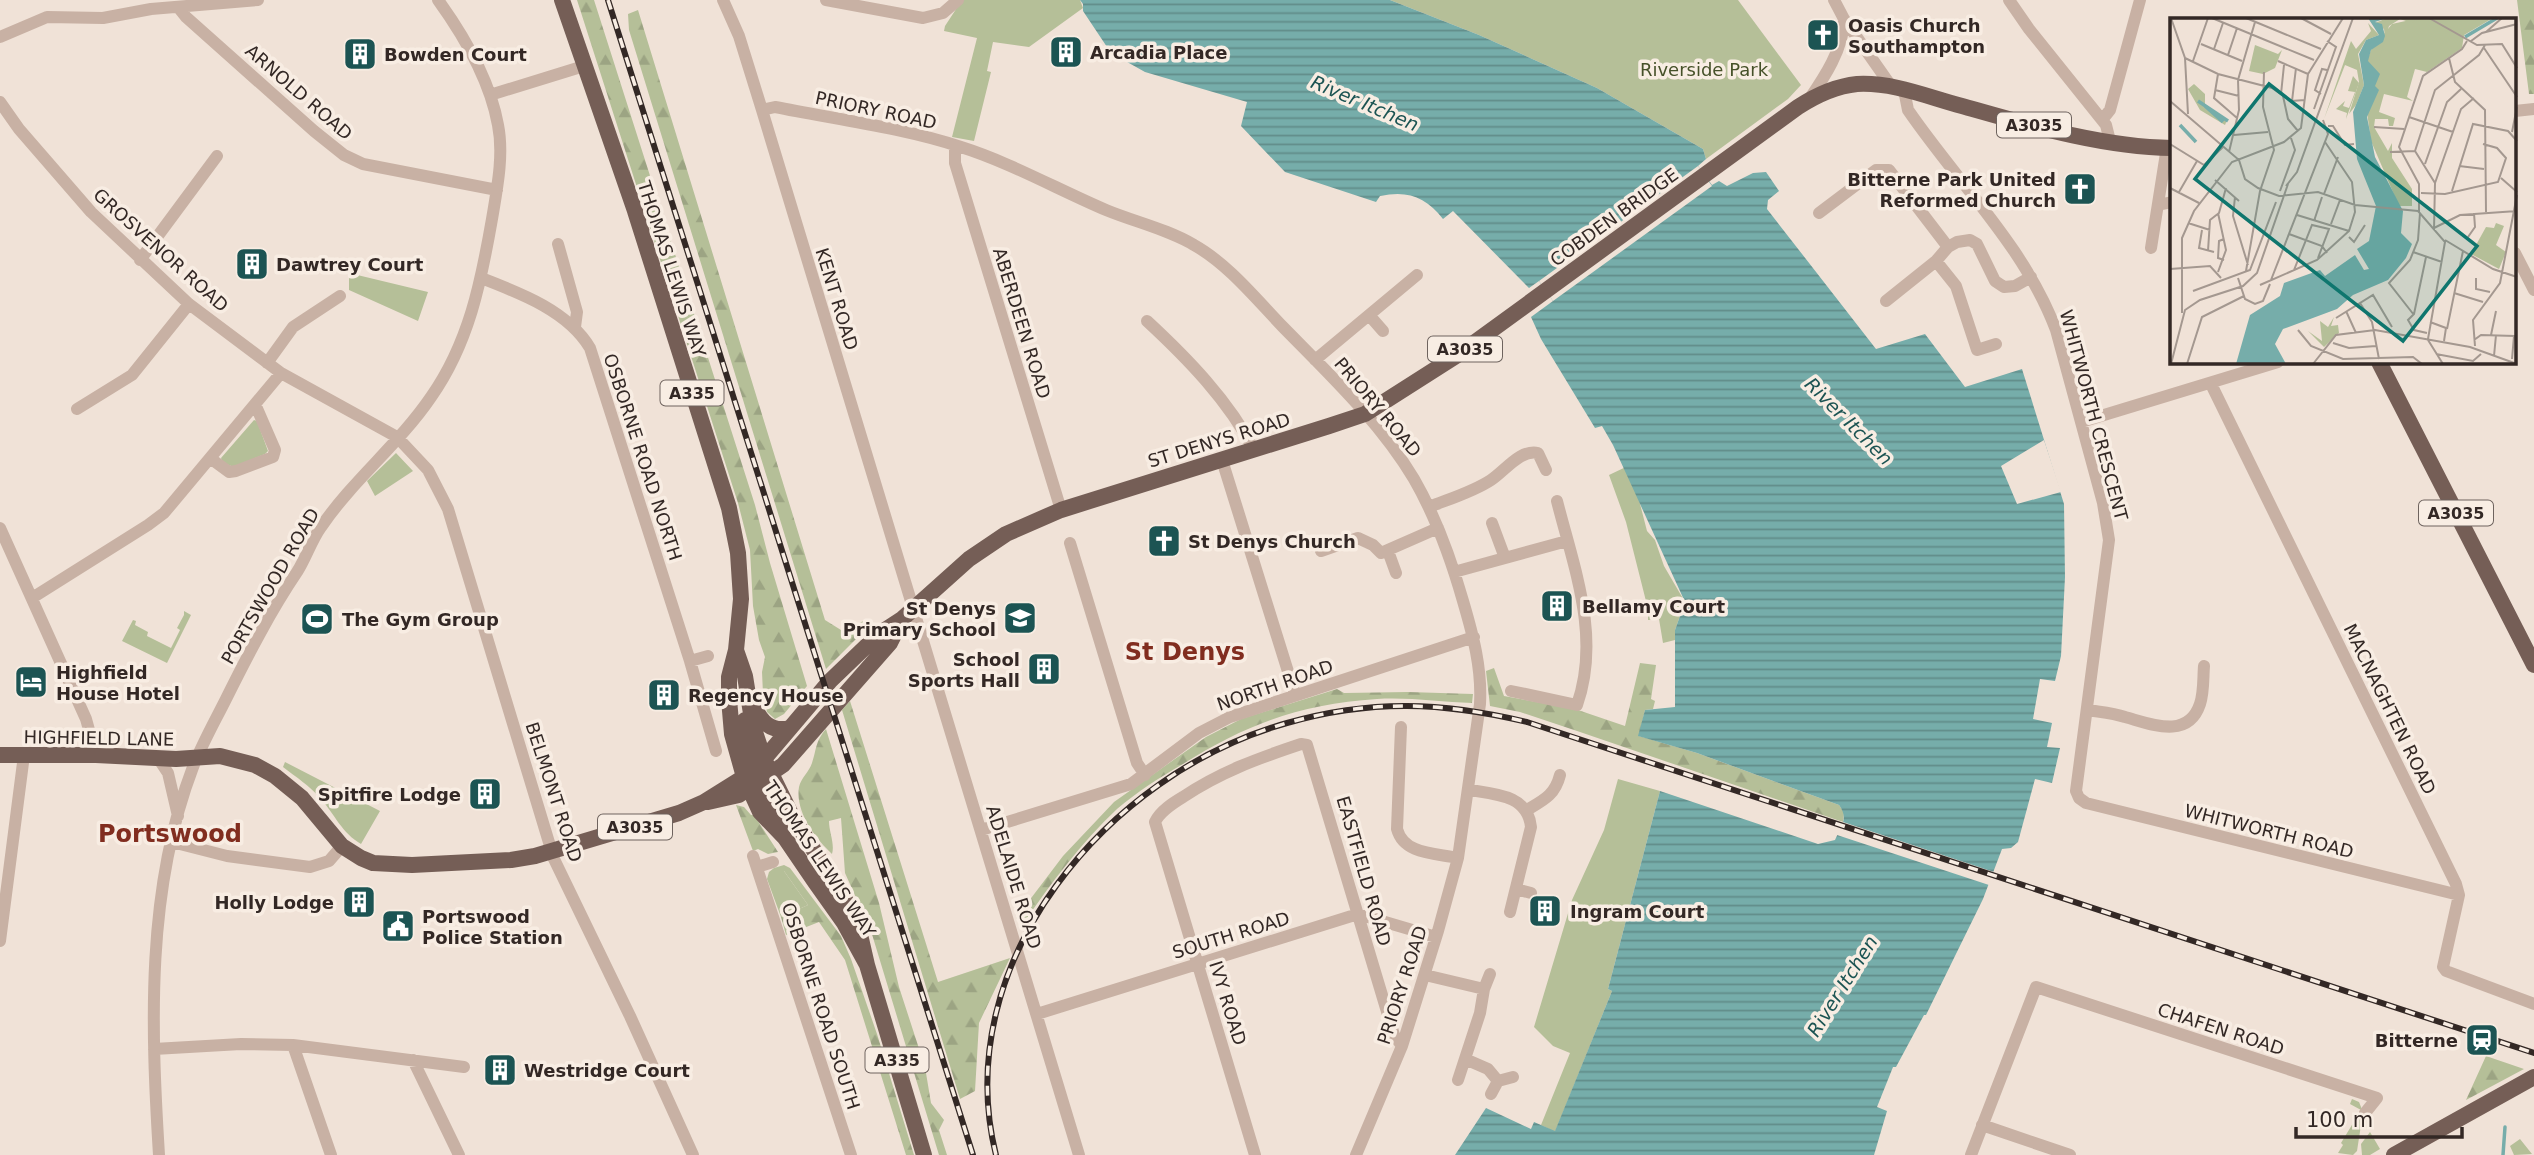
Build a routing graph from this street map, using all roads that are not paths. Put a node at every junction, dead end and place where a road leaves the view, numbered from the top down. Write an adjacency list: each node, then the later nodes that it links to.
1 (258, 0): 12 (street)
2 (438, 0): 17 (street, PORTSWOOD ROAD)
3 (562, 0): 15 (main road, THOMAS LEWIS WAY / A335)
4 (723, 0): 21 (street, KENT ROAD)
5 (826, 0): 10 (street)
6 (958, 0): 10 (street)
7 (1834, 0): 13 (street, WHITWORTH CRESCENT)
8 (2009, 0): 23 (street)
9 (2140, 0): 23 (street)
10 (866, 4)
11 (148, 5): 12 (street); 14 (street)
12 (178, 7): 28 (street, ARNOLD ROAD)
13 (1844, 19): 16 (street, WHITWORTH CRESCENT); 18 (street)
14 (0, 37)
15 (584, 66): 17 (street); 82 (main road, THOMAS LEWIS WAY / A335)
16 (1898, 88): 18 (main road, A3035); 24 (main road, A3035); 39 (street, WHITWORTH CRESCENT)
17 (490, 95): 28 (street, PORTSWOOD ROAD)
18 (1808, 101): 41 (main road, COBDEN BRIDGE / A3035)
19 (0, 102): 36 (street, GROSVENOR ROAD)
20 (2534, 109): 22 (street)
21 (762, 110): 25 (street, PRIORY ROAD); 80 (street, KENT ROAD)
22 (2516, 111)
23 (2102, 120): 24 (street)
24 (2110, 141): 26 (main road, A3035)
25 (955, 145): 51 (street, PRIORY ROAD); 68 (street, ABERDEEN ROAD)
26 (2169, 148): 30 (street)
27 (218, 156): 36 (street)
28 (497, 190): 40 (street, PORTSWOOD ROAD)
29 (2170, 202): 30 (street)
30 (2158, 205): 33 (street)
31 (1819, 213): 32 (street)
32 (1948, 247): 37 (street); 39 (street)
33 (2151, 248)
34 (558, 251): 48 (street)
35 (2516, 255): 42 (street)
36 (140, 260): 45 (street, GROSVENOR ROAD)
37 (1936, 261): 44 (street); 50 (street)
38 (1417, 275): 46 (street)
39 (2031, 277): 60 (street, WHITWORTH CRESCENT)
40 (481, 278): 48 (street, OSBORNE ROAD NORTH); 61 (street, PORTSWOOD ROAD)
41 (1546, 290): 59 (main road, ST DENYS ROAD / A3035)
42 (2534, 290)
43 (340, 296): 52 (street)
44 (1886, 301)
45 (189, 304): 52 (street, GROSVENOR ROAD); 58 (street)
46 (1369, 315): 49 (street); 51 (street)
47 (1147, 321): 62 (street)
48 (575, 327): 84 (street, OSBORNE ROAD NORTH)
49 (1383, 331)
50 (1996, 344)
51 (1315, 360): 59 (street, PRIORY ROAD)
52 (268, 363): 55 (street, GROSVENOR ROAD)
53 (2272, 364): 56 (street)
54 (2380, 364): 85 (main road, A3035)
55 (281, 373): 57 (street); 61 (street, GROSVENOR ROAD)
56 (2211, 384): 60 (street); 117 (street, MACNAGHTEN ROAD)
57 (255, 404): 63 (street); 63 (street)
58 (77, 409)
59 (1365, 414): 62 (main road, ST DENYS ROAD / A3035); 67 (street, PRIORY ROAD)
60 (2081, 422): 90 (street, WHITWORTH CRESCENT)
61 (397, 437): 99 (street, PORTSWOOD ROAD); 112 (street, BELMONT ROAD)
62 (1254, 450): 64 (main road, ST DENYS ROAD / A3035)
63 (210, 458): 79 (street)
64 (1222, 460): 68 (main road, ST DENYS ROAD / A3035); 88 (street)
65 (1546, 470): 67 (street)
66 (1557, 501): 72 (street)
67 (1429, 508): 71 (street, PRIORY ROAD)
68 (1061, 510): 80 (main road, ST DENYS ROAD / A3035)
69 (1492, 523): 76 (street)
70 (0, 528): 79 (street)
71 (1438, 528): 75 (street); 77 (street, PRIORY ROAD)
72 (1567, 541): 76 (street); 87 (street)
73 (1070, 543): 101 (street)
74 (1321, 551): 75 (street)
75 (1388, 551): 78 (street)
76 (1505, 558): 77 (street)
77 (1454, 572): 81 (street, PRIORY ROAD)
78 (1396, 573)
79 (32, 598): 97 (street)
80 (907, 614): 92 (main road, ST DENYS ROAD / A3035); 100 (main road, ST DENYS ROAD / A3035); 109 (street, ADELAIDE ROAD)
81 (1474, 637): 88 (street, NORTH ROAD); 103 (street, PRIORY ROAD)
82 (736, 650): 89 (main road, THOMAS LEWIS WAY / A335); 100 (main road, THOMAS LEWIS WAY / A335)
83 (708, 656): 84 (street)
84 (690, 661): 94 (street, OSBORNE ROAD NORTH)
85 (2534, 664)
86 (2204, 666): 90 (street)
87 (1511, 691)
88 (1295, 695): 101 (street, NORTH ROAD)
89 (748, 697): 92 (main road); 100 (main road, THOMAS LEWIS WAY / A335)
90 (2088, 710): 104 (street, WHITWORTH CRESCENT)
91 (1401, 727): 105 (street)
92 (790, 728): 100 (main road, ST DENYS ROAD / A3035)
93 (1307, 745): 119 (street, EASTFIELD ROAD); 122 (street, IVY ROAD)
94 (716, 751)
95 (0, 755): 96 (main road, HIGHFIELD LANE / A3035)
96 (24, 755): 97 (main road, HIGHFIELD LANE / A3035); 121 (street)
97 (96, 755): 98 (main road, HIGHFIELD LANE / A3035)
98 (158, 758): 99 (main road, HIGHFIELD LANE / A3035); 108 (street)
99 (197, 758): 108 (street, PORTSWOOD ROAD); 111 (main road, ST DENYS ROAD / A3035)
100 (756, 775): 112 (main road, ST DENYS ROAD / A3035); 123 (main road, THOMAS LEWIS WAY / A335); 123 (main road, THOMAS LEWIS WAY / A335)
101 (1145, 775): 109 (street, NORTH ROAD)
102 (1560, 775): 107 (street)
103 (1469, 790): 107 (street); 113 (street, PRIORY ROAD)
104 (2076, 791): 117 (street, WHITWORTH ROAD)
105 (1399, 798): 106 (street); 113 (street)
106 (1414, 799)
107 (1527, 810): 115 (street)
108 (178, 817): 110 (street, PORTSWOOD ROAD)
109 (981, 830): 128 (street, ADELAIDE ROAD)
110 (172, 842): 111 (street); 131 (street, PORTSWOOD ROAD)
111 (342, 846): 112 (main road, ST DENYS ROAD / A3035)
112 (552, 851): 145 (street, BELMONT ROAD)
113 (1458, 858): 120 (street, PRIORY ROAD)
114 (773, 862): 146 (street, OSBORNE ROAD SOUTH)
115 (1516, 889): 116 (street); 118 (street)
116 (1531, 893)
117 (2459, 895): 127 (street)
118 (1510, 912)
119 (1358, 914): 120 (street); 122 (street, SOUTH ROAD); 130 (street, EASTFIELD ROAD)
120 (1436, 937): 125 (street, PRIORY ROAD)
121 (0, 941)
122 (1198, 964): 128 (street, SOUTH ROAD); 149 (street, IVY ROAD)
123 (867, 965): 147 (main road, THOMAS LEWIS WAY / A335)
124 (1490, 974): 126 (street)
125 (1425, 975): 126 (street); 130 (street, PRIORY ROAD)
126 (1484, 989): 132 (street)
127 (2534, 1004)
128 (1037, 1014): 148 (street, ADELAIDE ROAD)
129 (293, 1045): 131 (street); 133 (street); 143 (street)
130 (1402, 1046): 150 (street, PRIORY ROAD)
131 (154, 1049): 142 (street, PORTSWOOD ROAD)
132 (1465, 1059): 137 (street); 138 (street)
133 (412, 1060): 134 (street); 144 (street)
134 (464, 1067)
135 (1513, 1077): 138 (street)
136 (2531, 1079): 153 (main road)
137 (1458, 1080)
138 (1498, 1081): 139 (street)
139 (1491, 1094)
140 (2365, 1113): 141 (street, CHAFEN ROAD)
141 (1982, 1125): 151 (street); 152 (street)
142 (159, 1155)
143 (331, 1155)
144 (459, 1155)
145 (693, 1155)
146 (851, 1155)
147 (924, 1155)
148 (1079, 1155)
149 (1255, 1155)
150 (1356, 1155)
151 (1971, 1155)
152 (2070, 1155)
153 (2394, 1155)

